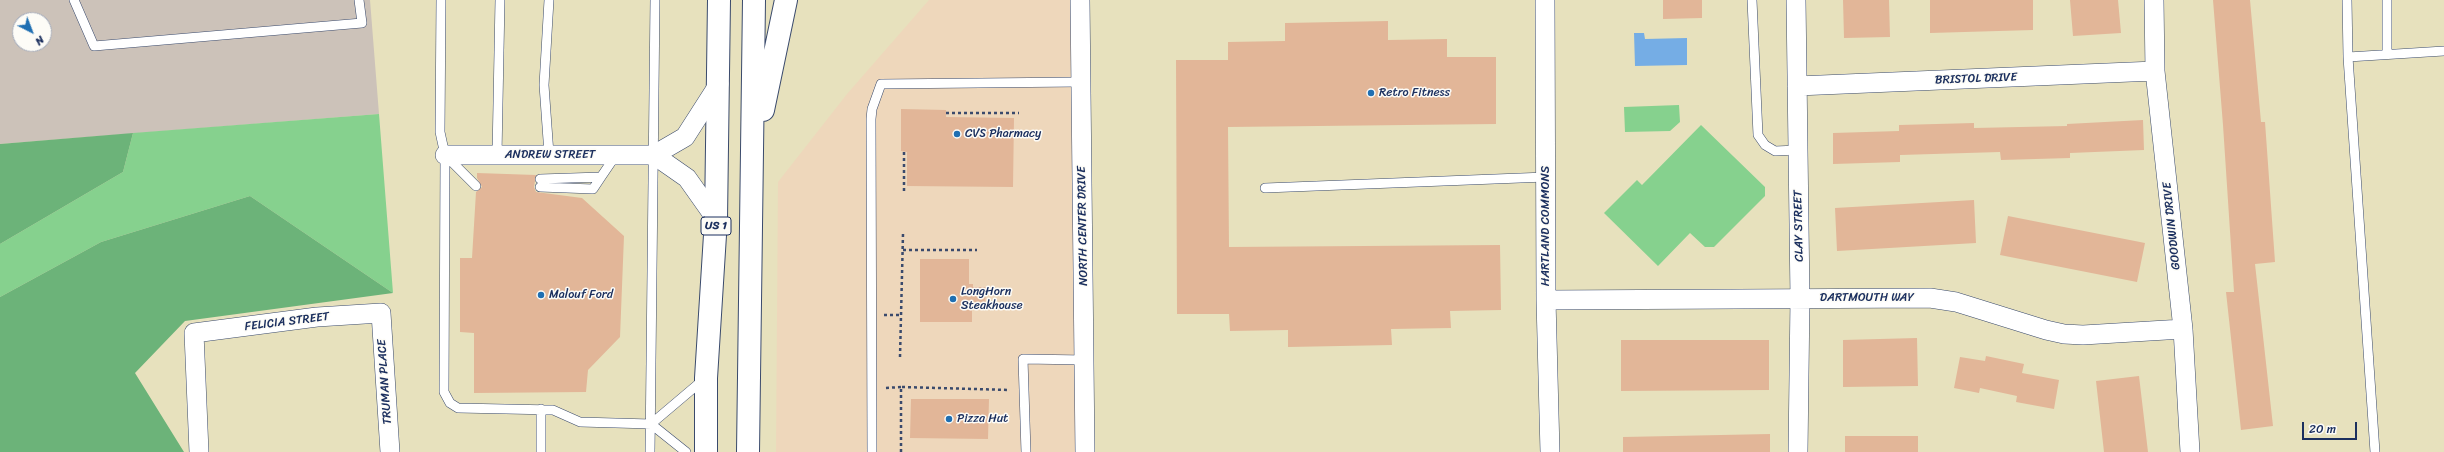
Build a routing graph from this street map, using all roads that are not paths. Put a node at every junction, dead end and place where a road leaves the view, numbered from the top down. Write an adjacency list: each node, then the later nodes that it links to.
1 (74, 0): 2 (lane)
2 (359, 0)
3 (441, 0): 26 (lane)
4 (500, 0): 27 (lane)
5 (549, 0): 25 (lane)
6 (655, 0): 29 (lane)
7 (719, 0): 22 (highway, US 1)
8 (754, 0): 30 (highway)
9 (786, 0): 30 (highway)
10 (1080, 0): 21 (street, NORTH CENTER DRIVE)
11 (1546, 0): 31 (street, HARTLAND COMMONS)
12 (1752, 0): 24 (lane)
13 (1796, 0): 23 (street, CLAY STREET)
14 (2154, 0): 20 (street, GOODWIN DRIVE)
15 (2347, 0): 19 (lane)
16 (2387, 0): 18 (lane)
17 (2444, 51): 18 (lane)
18 (2387, 54): 19 (lane)
19 (2348, 57): 57 (lane)
20 (2155, 72): 23 (street, BRISTOL DRIVE); 39 (street, GOODWIN DRIVE)
21 (1079, 82): 40 (street, NORTH CENTER DRIVE); 51 (lane)
22 (719, 84): 29 (street); 35 (highway, US 1)
23 (1797, 86): 24 (street, CLAY STREET)
24 (1798, 150): 36 (street, CLAY STREET)
25 (549, 154): 27 (street, ANDREW STREET); 28 (street, ANDREW STREET)
26 (445, 155): 27 (street, ANDREW STREET); 32 (lane); 42 (lane)
27 (497, 155)
28 (616, 155): 29 (street, ANDREW STREET); 33 (lane)
29 (654, 155): 35 (street); 43 (lane)
30 (753, 158): 50 (highway)
31 (1546, 177): 34 (lane); 37 (street, HARTLAND COMMONS)
32 (476, 182)
33 (540, 183)
34 (1265, 188)
35 (716, 219): 41 (highway, US 1)
36 (1800, 298): 37 (street, DARTMOUTH WAY); 39 (street, DARTMOUTH WAY); 55 (street, CLAY STREET)
37 (1546, 300): 54 (street, HARTLAND COMMONS)
38 (381, 313): 44 (street, FELICIA STREET); 45 (street, TRUMAN PLACE)
39 (2183, 330): 56 (street, GOODWIN DRIVE)
40 (1085, 360): 52 (lane); 53 (street, NORTH CENTER DRIVE)
41 (706, 378): 43 (lane); 49 (highway, US 1)
42 (541, 409): 43 (lane); 46 (lane)
43 (650, 424): 47 (lane); 48 (lane)
44 (199, 452)
45 (390, 452)
46 (540, 452)
47 (650, 452)
48 (686, 452)
49 (706, 452)
50 (748, 452)
51 (872, 452)
52 (1026, 452)
53 (1085, 452)
54 (1550, 452)
55 (1798, 452)
56 (2190, 452)
57 (2375, 452)

